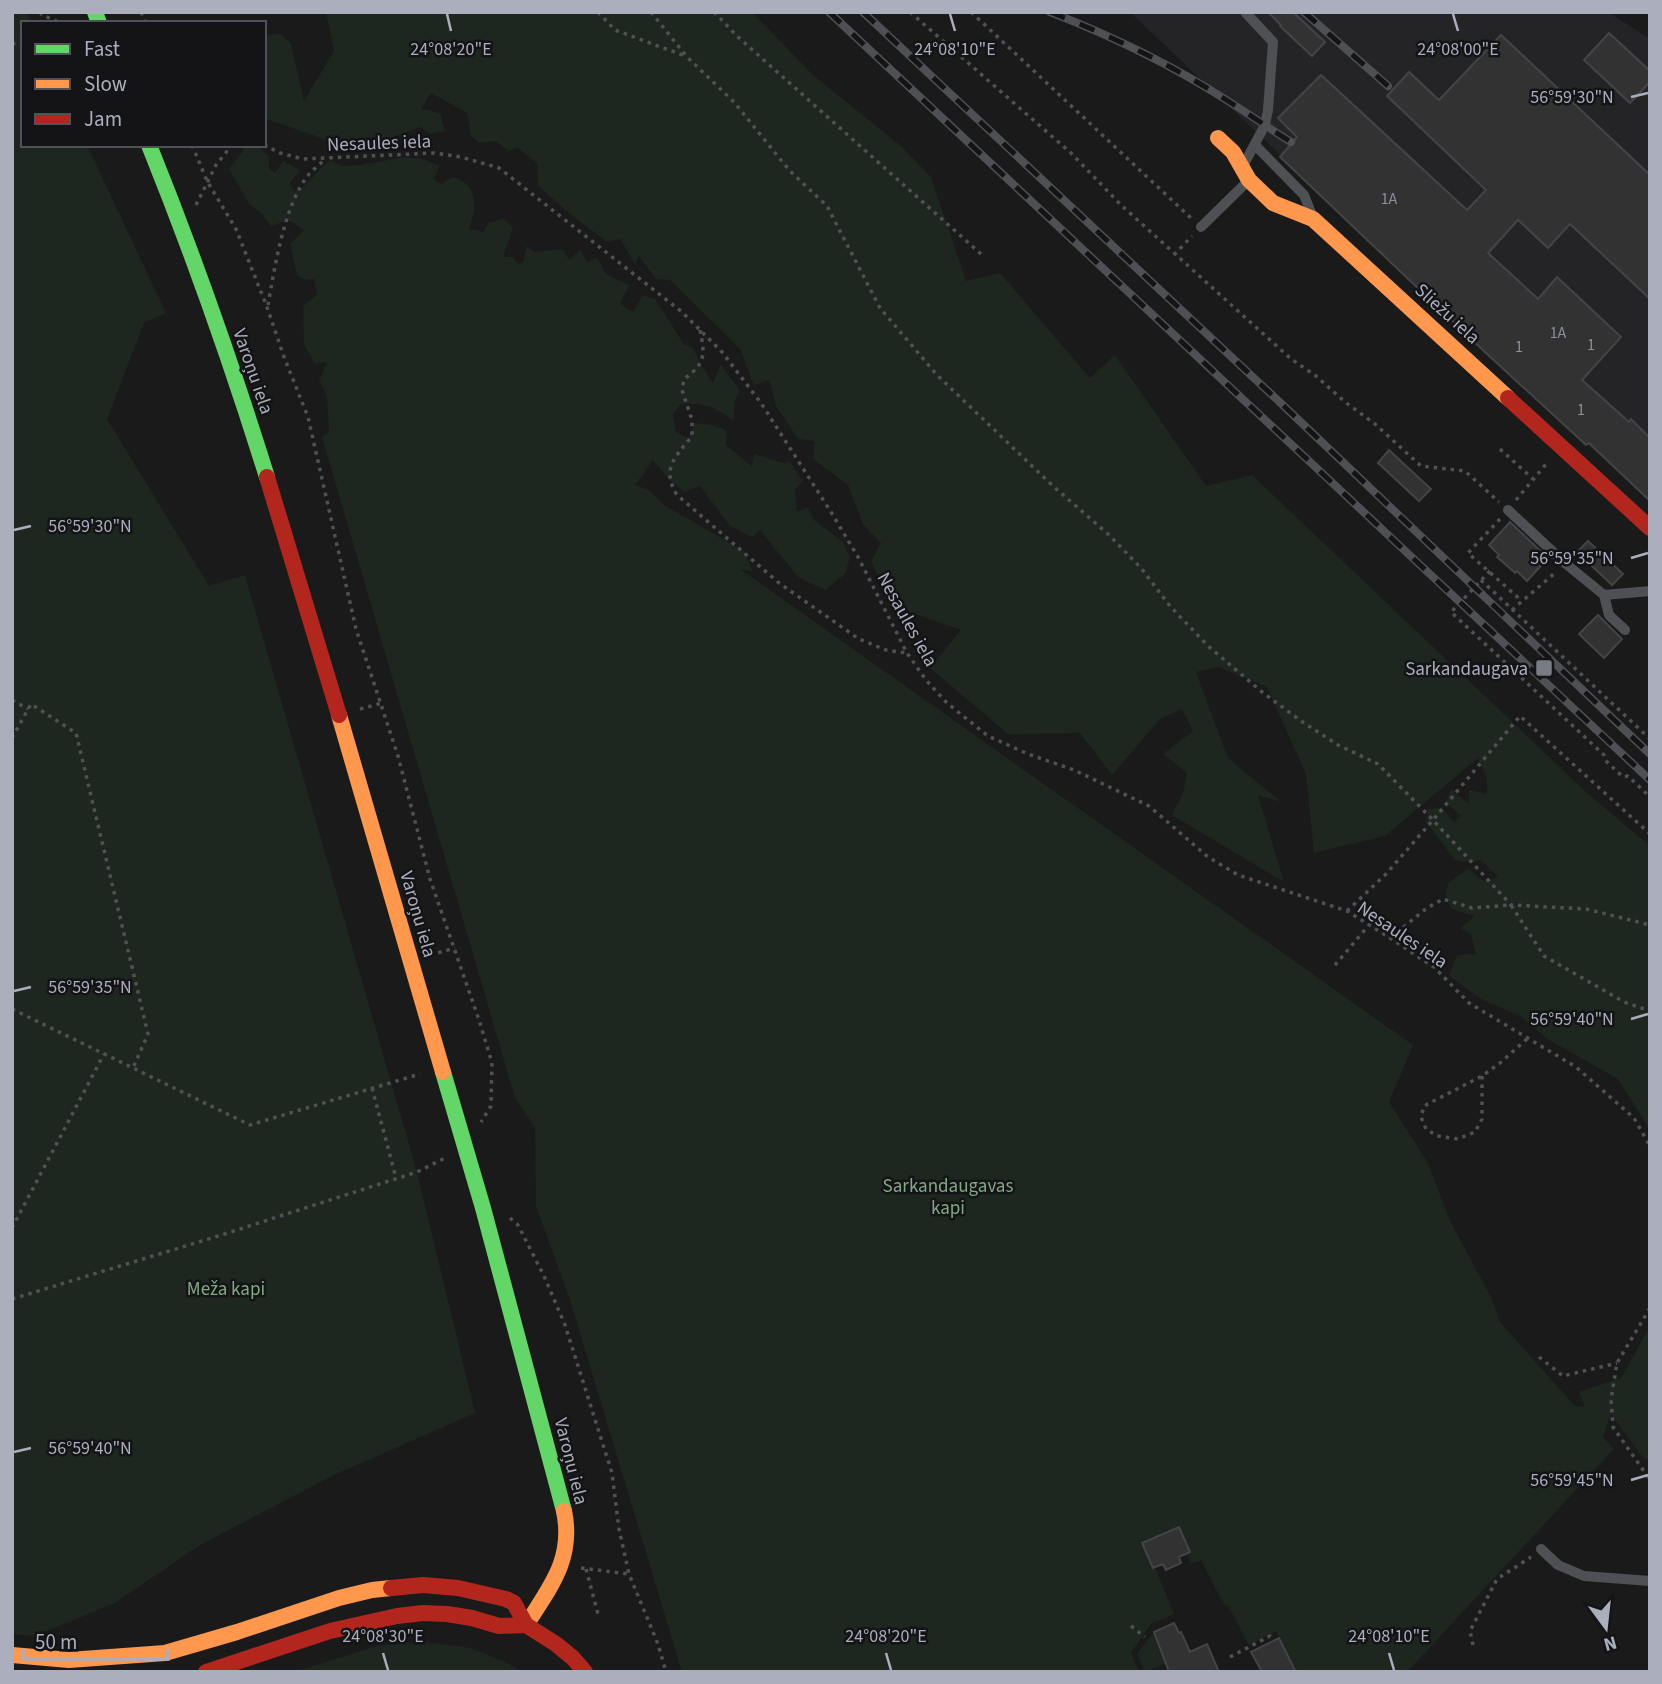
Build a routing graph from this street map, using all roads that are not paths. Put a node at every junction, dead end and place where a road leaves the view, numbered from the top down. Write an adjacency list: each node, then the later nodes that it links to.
1 (1245, 12): 3 (lane)
2 (1218, 138): 5 (street, Sliežu iela)
3 (1255, 145): 5 (lane); 6 (lane)
4 (150, 147): 15 (street, Varoņu iela)
5 (1246, 174): 6 (street, Sliežu iela); 7 (lane)
6 (1313, 219): 9 (street, Sliežu iela)
7 (1201, 227)
8 (1508, 510): 11 (lane)
9 (1650, 528)
10 (1650, 591): 11 (lane)
11 (1604, 595): 12 (lane)
12 (1625, 630)
13 (1541, 1549): 14 (lane)
14 (1650, 1581)
15 (526, 1625): 16 (street); 17 (street); 18 (street)
16 (12, 1655)
17 (206, 1672)
18 (585, 1672)

